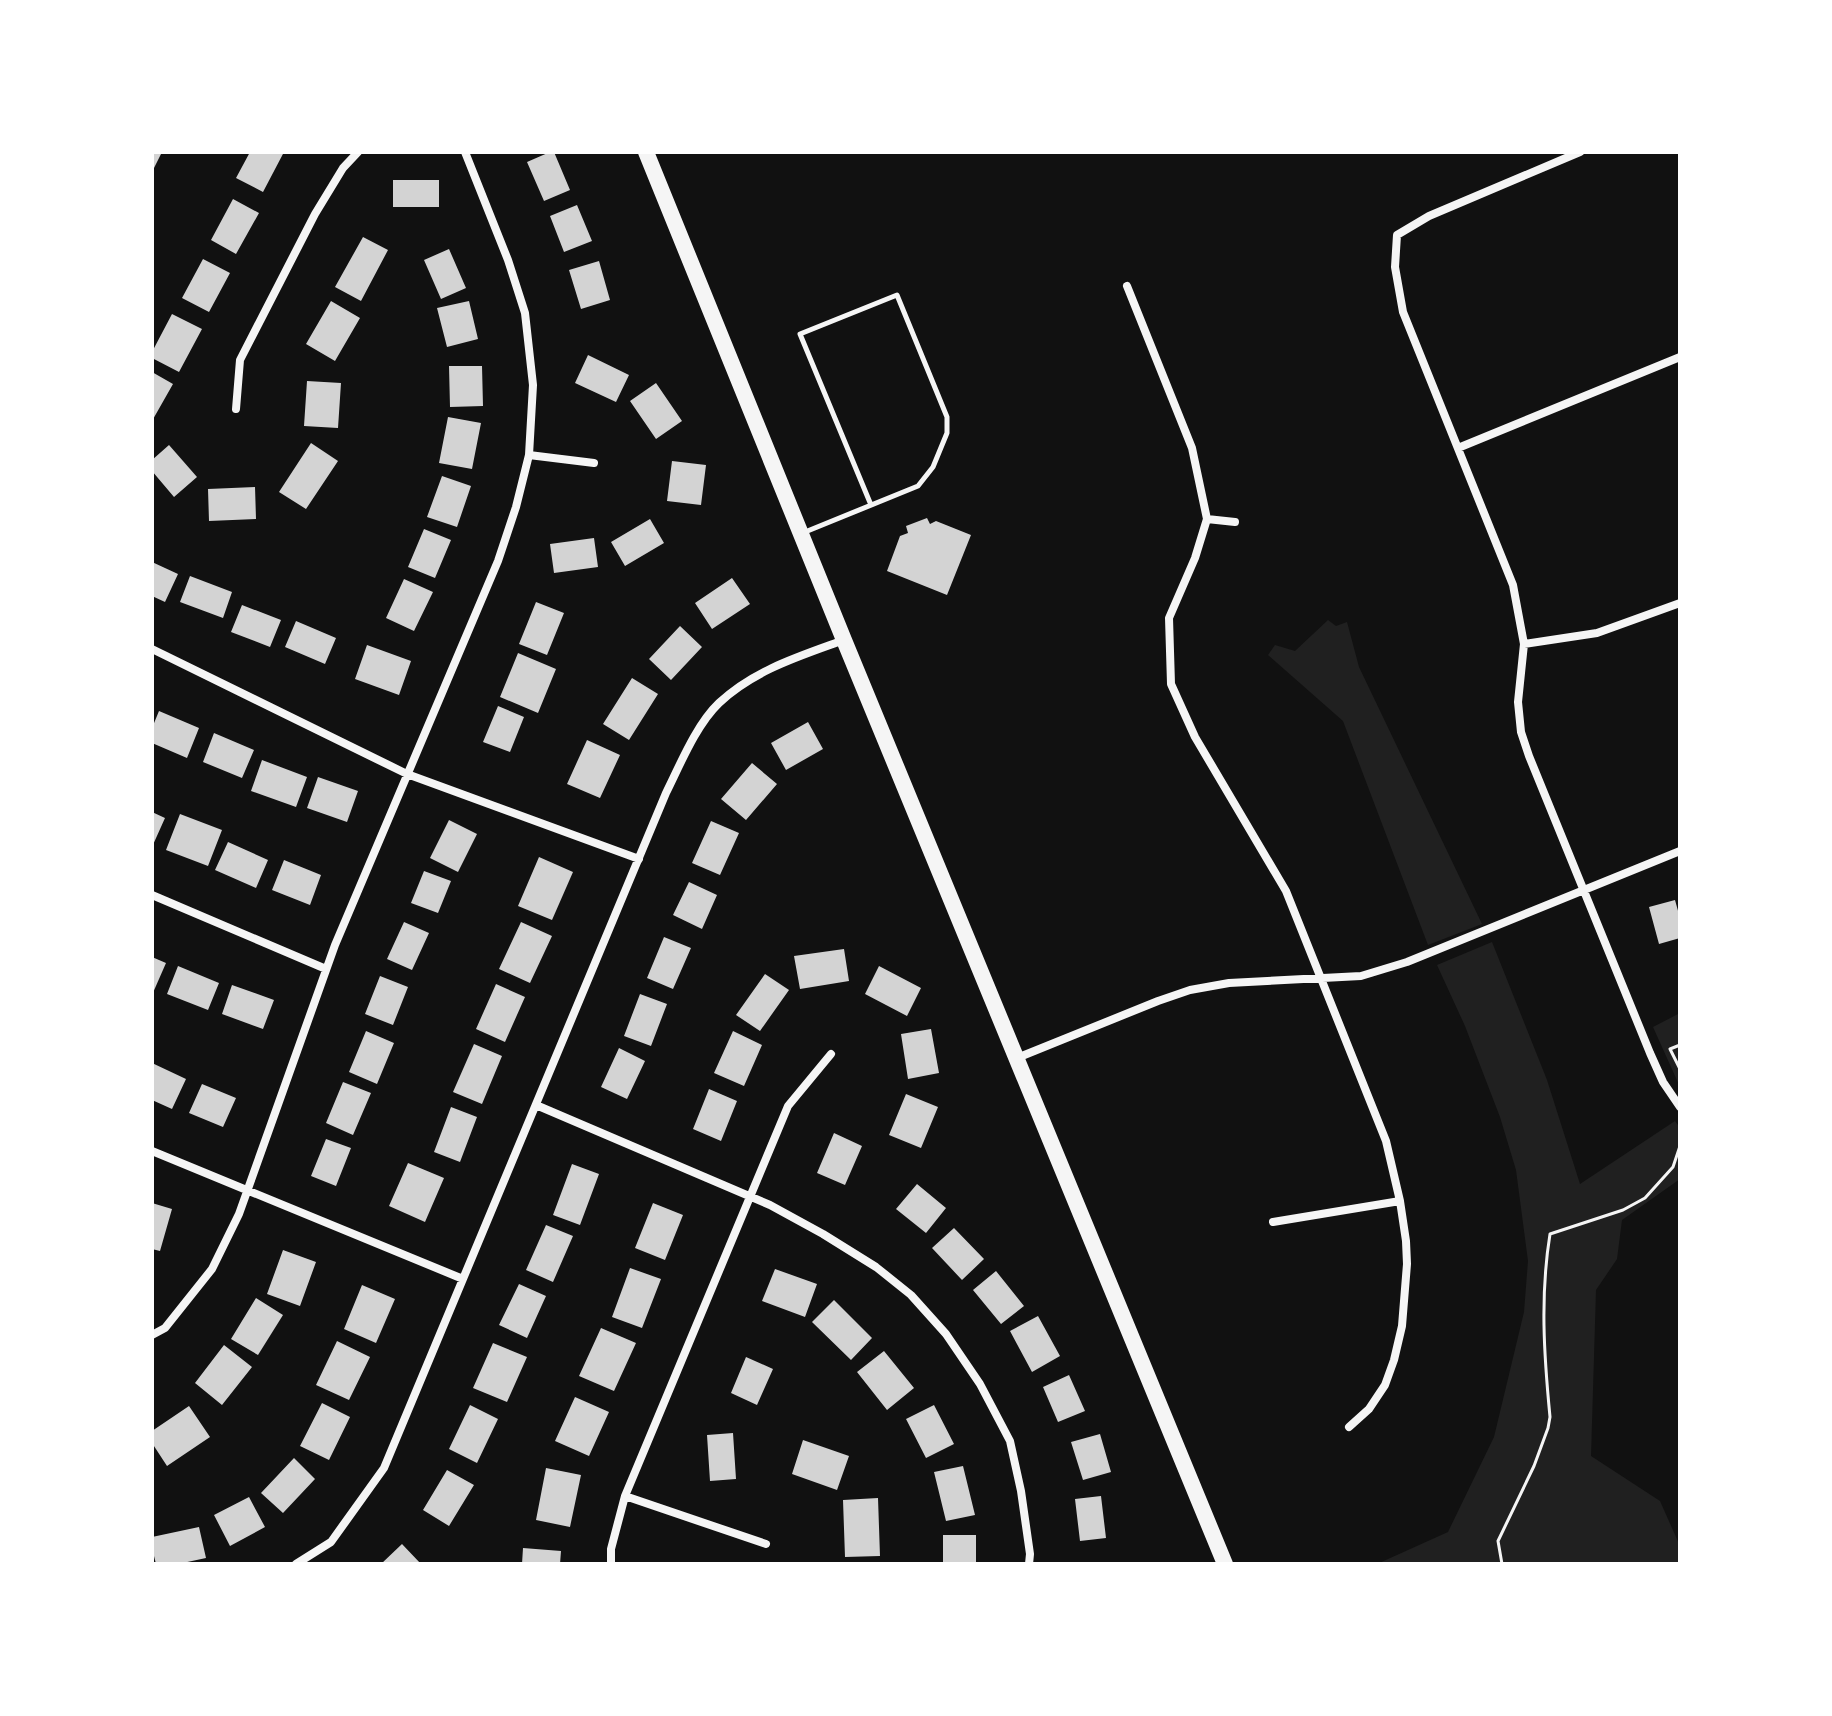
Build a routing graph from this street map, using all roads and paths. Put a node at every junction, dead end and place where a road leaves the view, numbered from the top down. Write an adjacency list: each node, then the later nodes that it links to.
1 (358, 152): 7 (street)
2 (465, 152): 9 (street)
3 (646, 152): 14 (main road)
4 (1580, 152): 8 (street)
5 (1127, 286): 12 (street)
6 (1680, 357): 8 (street)
7 (236, 409)
8 (1458, 448): 17 (street)
9 (529, 455): 10 (street); 19 (street)
10 (594, 463)
11 (871, 505): 11 (lane); 14 (lane)
12 (1207, 519): 13 (street); 25 (street)
13 (1235, 522)
14 (801, 533): 16 (main road)
15 (1680, 603): 17 (street)
16 (844, 640): 21 (street); 28 (main road)
17 (1524, 644): 22 (street)
18 (152, 649): 19 (street)
19 (407, 774): 21 (street); 24 (street)
20 (1680, 851): 22 (street)
21 (639, 859): 30 (street)
22 (1583, 890): 25 (street); 31 (street)
23 (152, 895): 24 (street)
24 (326, 969): 34 (street)
25 (1321, 979): 28 (street); 36 (street)
26 (1680, 1045): 29 (path)
27 (831, 1054): 35 (street)
28 (1017, 1058): 46 (main road)
29 (1680, 1069)
30 (536, 1105): 35 (street); 38 (street)
31 (1680, 1107)
32 (1680, 1146): 47 (path)
33 (152, 1151): 34 (street)
34 (248, 1190): 38 (street); 39 (street)
35 (750, 1196): 41 (street); 45 (street)
36 (1400, 1201): 37 (street); 40 (street)
37 (1273, 1222)
38 (463, 1279): 43 (street)
39 (152, 1335)
40 (1349, 1427)
41 (625, 1496): 42 (street); 44 (street)
42 (766, 1544)
43 (296, 1564)
44 (611, 1564)
45 (1029, 1564)
46 (1225, 1564)
47 (1502, 1564)

